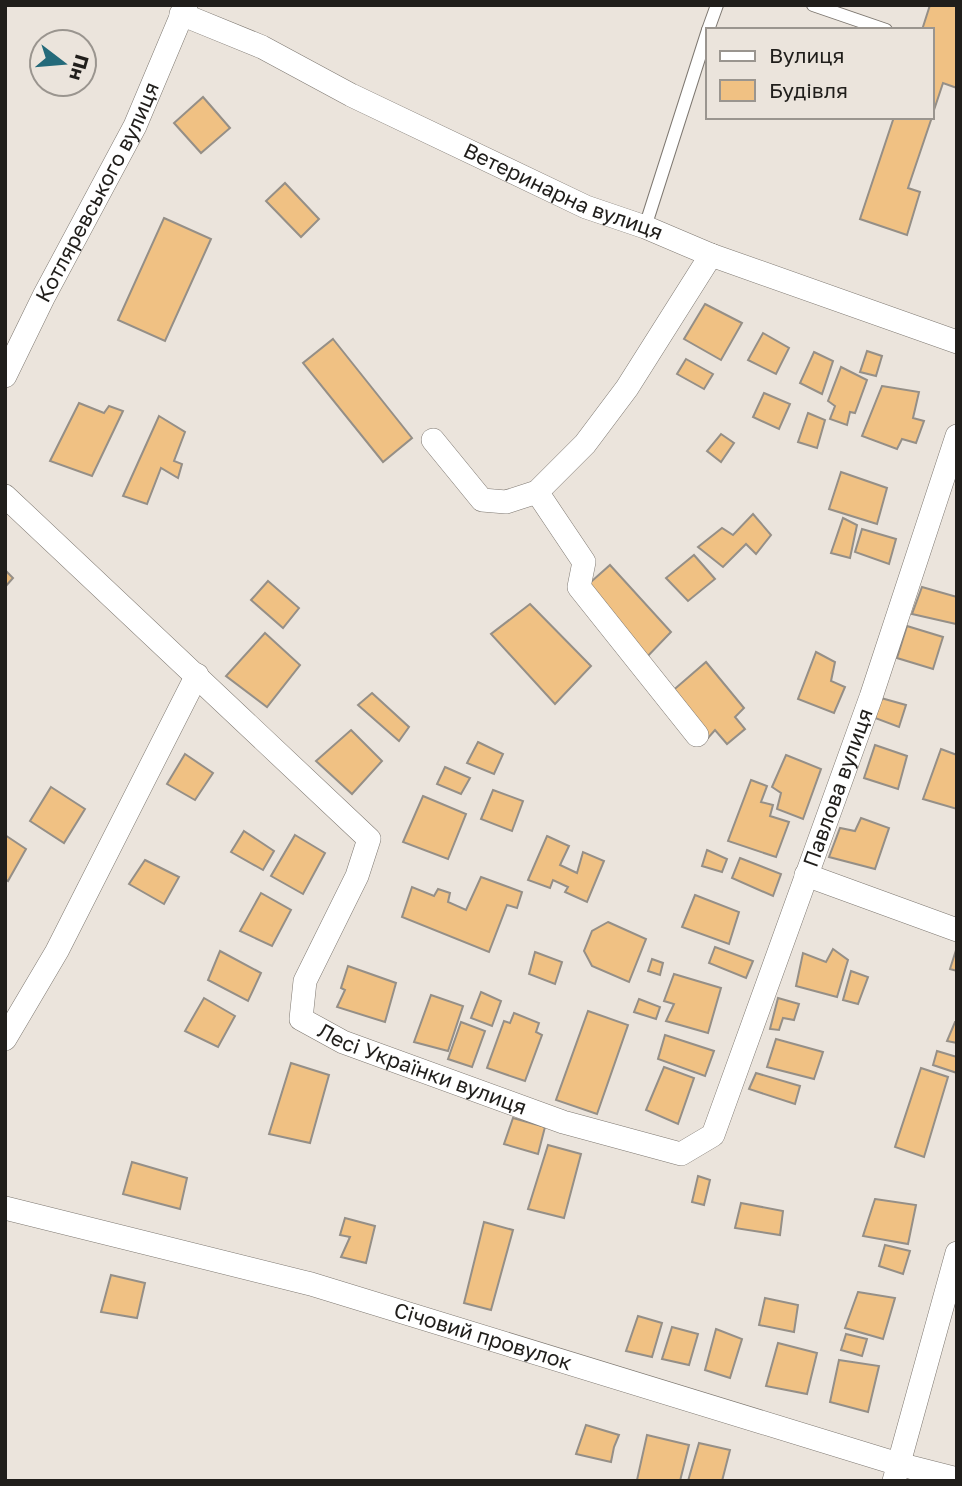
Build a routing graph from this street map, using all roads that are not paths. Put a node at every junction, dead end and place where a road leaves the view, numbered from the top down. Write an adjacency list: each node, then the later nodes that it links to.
1 (716, 5): 4 (lane)
2 (813, 5): 5 (lane)
3 (183, 9): 7 (street, Ветеринарна вулиця); 10 (street, Котляревського вулиця)
4 (709, 28)
5 (880, 28)
6 (706, 36): 7 (lane)
7 (645, 228): 8 (street, Ветеринарна вулиця)
8 (710, 255): 9 (street, Ветеринарна вулиця); 13 (street)
9 (957, 342)
10 (5, 376)
11 (957, 436): 17 (street, Павлова вулиця)
12 (433, 440): 13 (street)
13 (537, 492): 16 (street)
14 (5, 496): 15 (street, Лесі Українки вулиця)
15 (197, 675): 19 (street); 20 (street, Лесі Українки вулиця)
16 (697, 736)
17 (806, 874): 18 (street); 20 (street, Павлова вулиця)
18 (957, 930)
19 (5, 1039)
20 (713, 1135)
21 (5, 1208): 23 (street, Січовий провулок)
22 (957, 1253): 23 (street)
23 (896, 1472): 24 (street, Січовий провулок)
24 (957, 1479)

